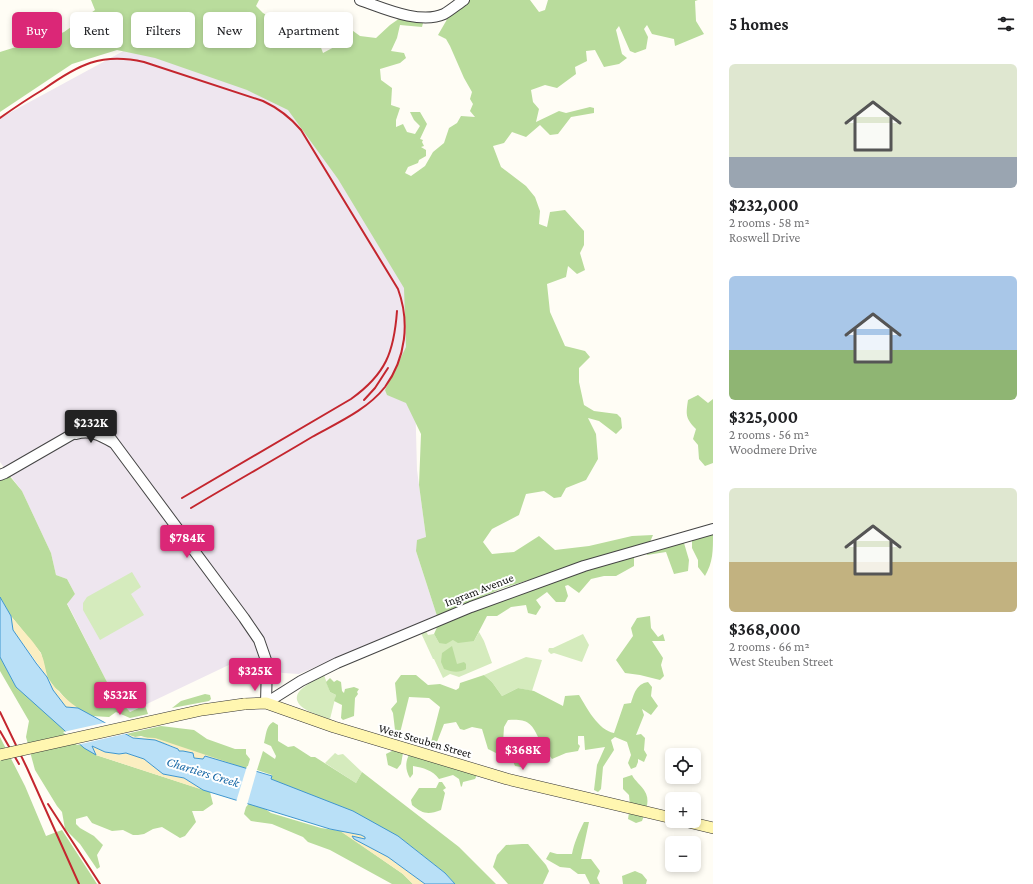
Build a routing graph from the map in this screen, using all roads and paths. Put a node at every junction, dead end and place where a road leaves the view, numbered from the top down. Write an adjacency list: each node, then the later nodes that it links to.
1 (360, 0): 2 (street)
2 (464, 0)
3 (68, 436): 4 (street); 4 (street); 5 (street)
4 (115, 443): 7 (street)
5 (0, 475)
6 (713, 529): 7 (street, Ingram Avenue)
7 (266, 703): 8 (main road, bridge); 9 (main road, West Steuben Street)
8 (0, 755)
9 (665, 816)
10 (701, 825): 11 (main road)
11 (713, 828)

